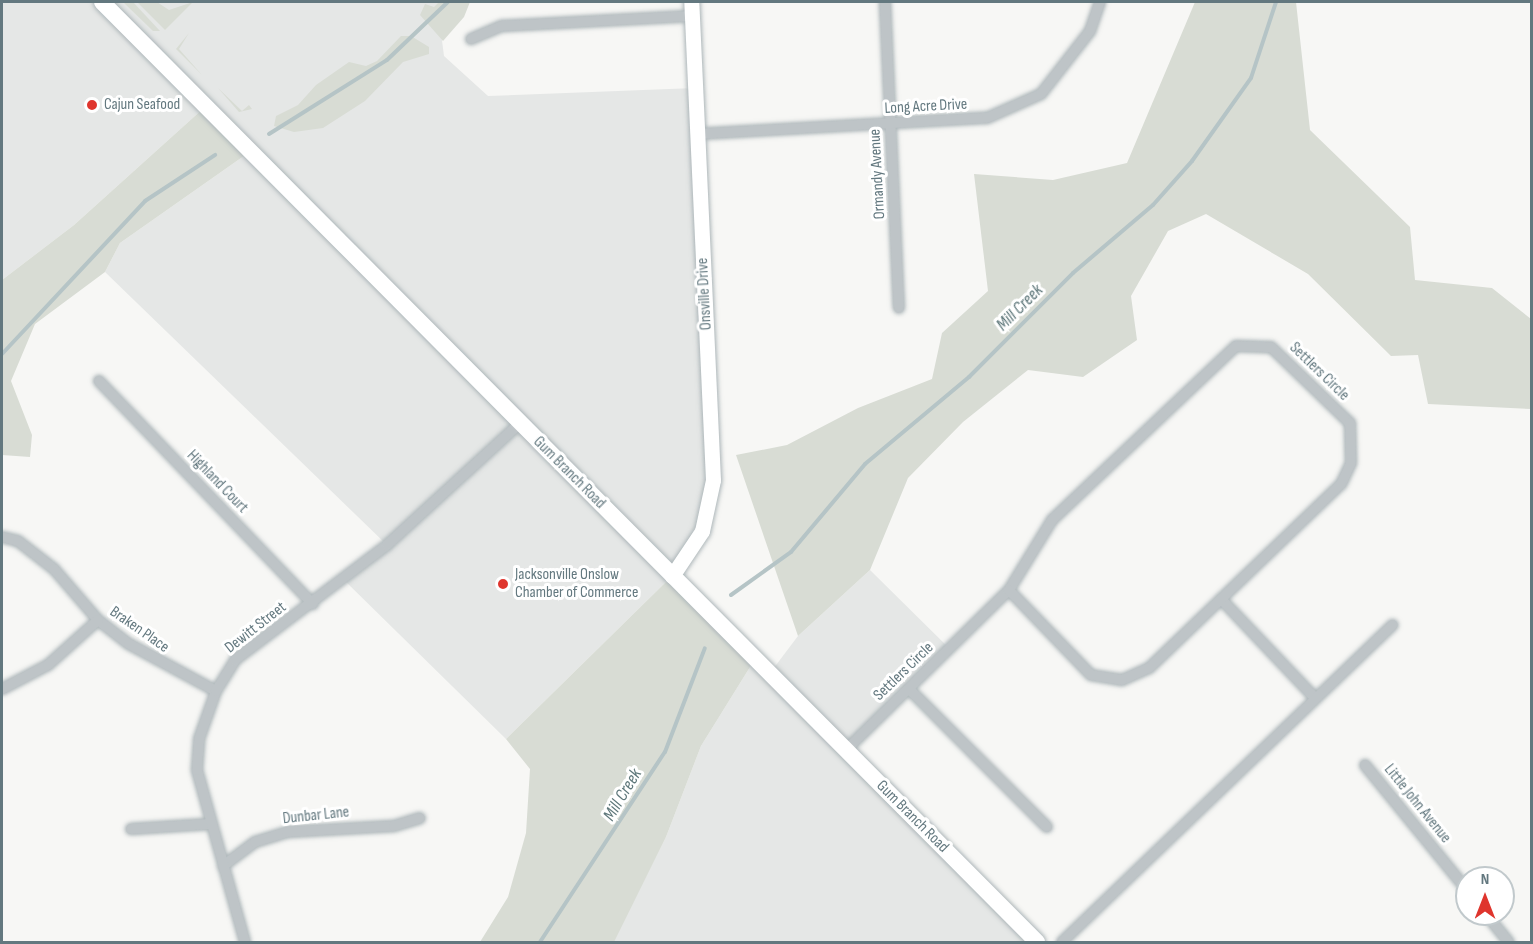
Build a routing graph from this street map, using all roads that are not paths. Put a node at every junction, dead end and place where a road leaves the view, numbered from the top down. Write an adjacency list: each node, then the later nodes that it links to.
1 (102, 2): 10 (main road, Gum Branch Road)
2 (885, 2): 6 (street, Ormandy Avenue)
3 (1100, 2): 6 (street, Long Acre Drive)
4 (691, 9): 5 (street); 7 (street, Onsville Drive)
5 (471, 39)
6 (890, 124): 7 (street, Long Acre Drive); 8 (street, Ormandy Avenue)
7 (697, 134): 12 (street, Onsville Drive)
8 (899, 308)
9 (99, 381): 15 (street, Highland Court)
10 (520, 423): 12 (main road, Gum Branch Road); 15 (street, Dewitt Street)
11 (2, 537): 16 (street, Braken Place)
12 (672, 576): 22 (main road, Gum Branch Road)
13 (1009, 590): 14 (street, Settlers Circle); 14 (street, Settlers Circle); 18 (street, Settlers Circle)
14 (1221, 599): 21 (street)
15 (313, 604): 20 (street, Dewitt Street)
16 (98, 620): 19 (street); 20 (street, Braken Place)
17 (1393, 625): 21 (street)
18 (909, 688): 22 (street, Settlers Circle); 26 (street)
19 (2, 689)
20 (216, 691): 25 (street, Dewitt Street)
21 (1314, 697): 33 (street)
22 (846, 750): 32 (main road, Gum Branch Road)
23 (1365, 765): 29 (street, Little John Avenue)
24 (420, 819): 28 (street, Dunbar Lane)
25 (209, 824): 27 (street); 28 (street, Dewitt Street)
26 (1047, 827)
27 (131, 829)
28 (223, 866): 31 (street, Dewitt Street)
29 (1455, 875)
30 (1496, 926): 34 (street)
31 (245, 942)
32 (1037, 942)
33 (1062, 942)
34 (1509, 942)

